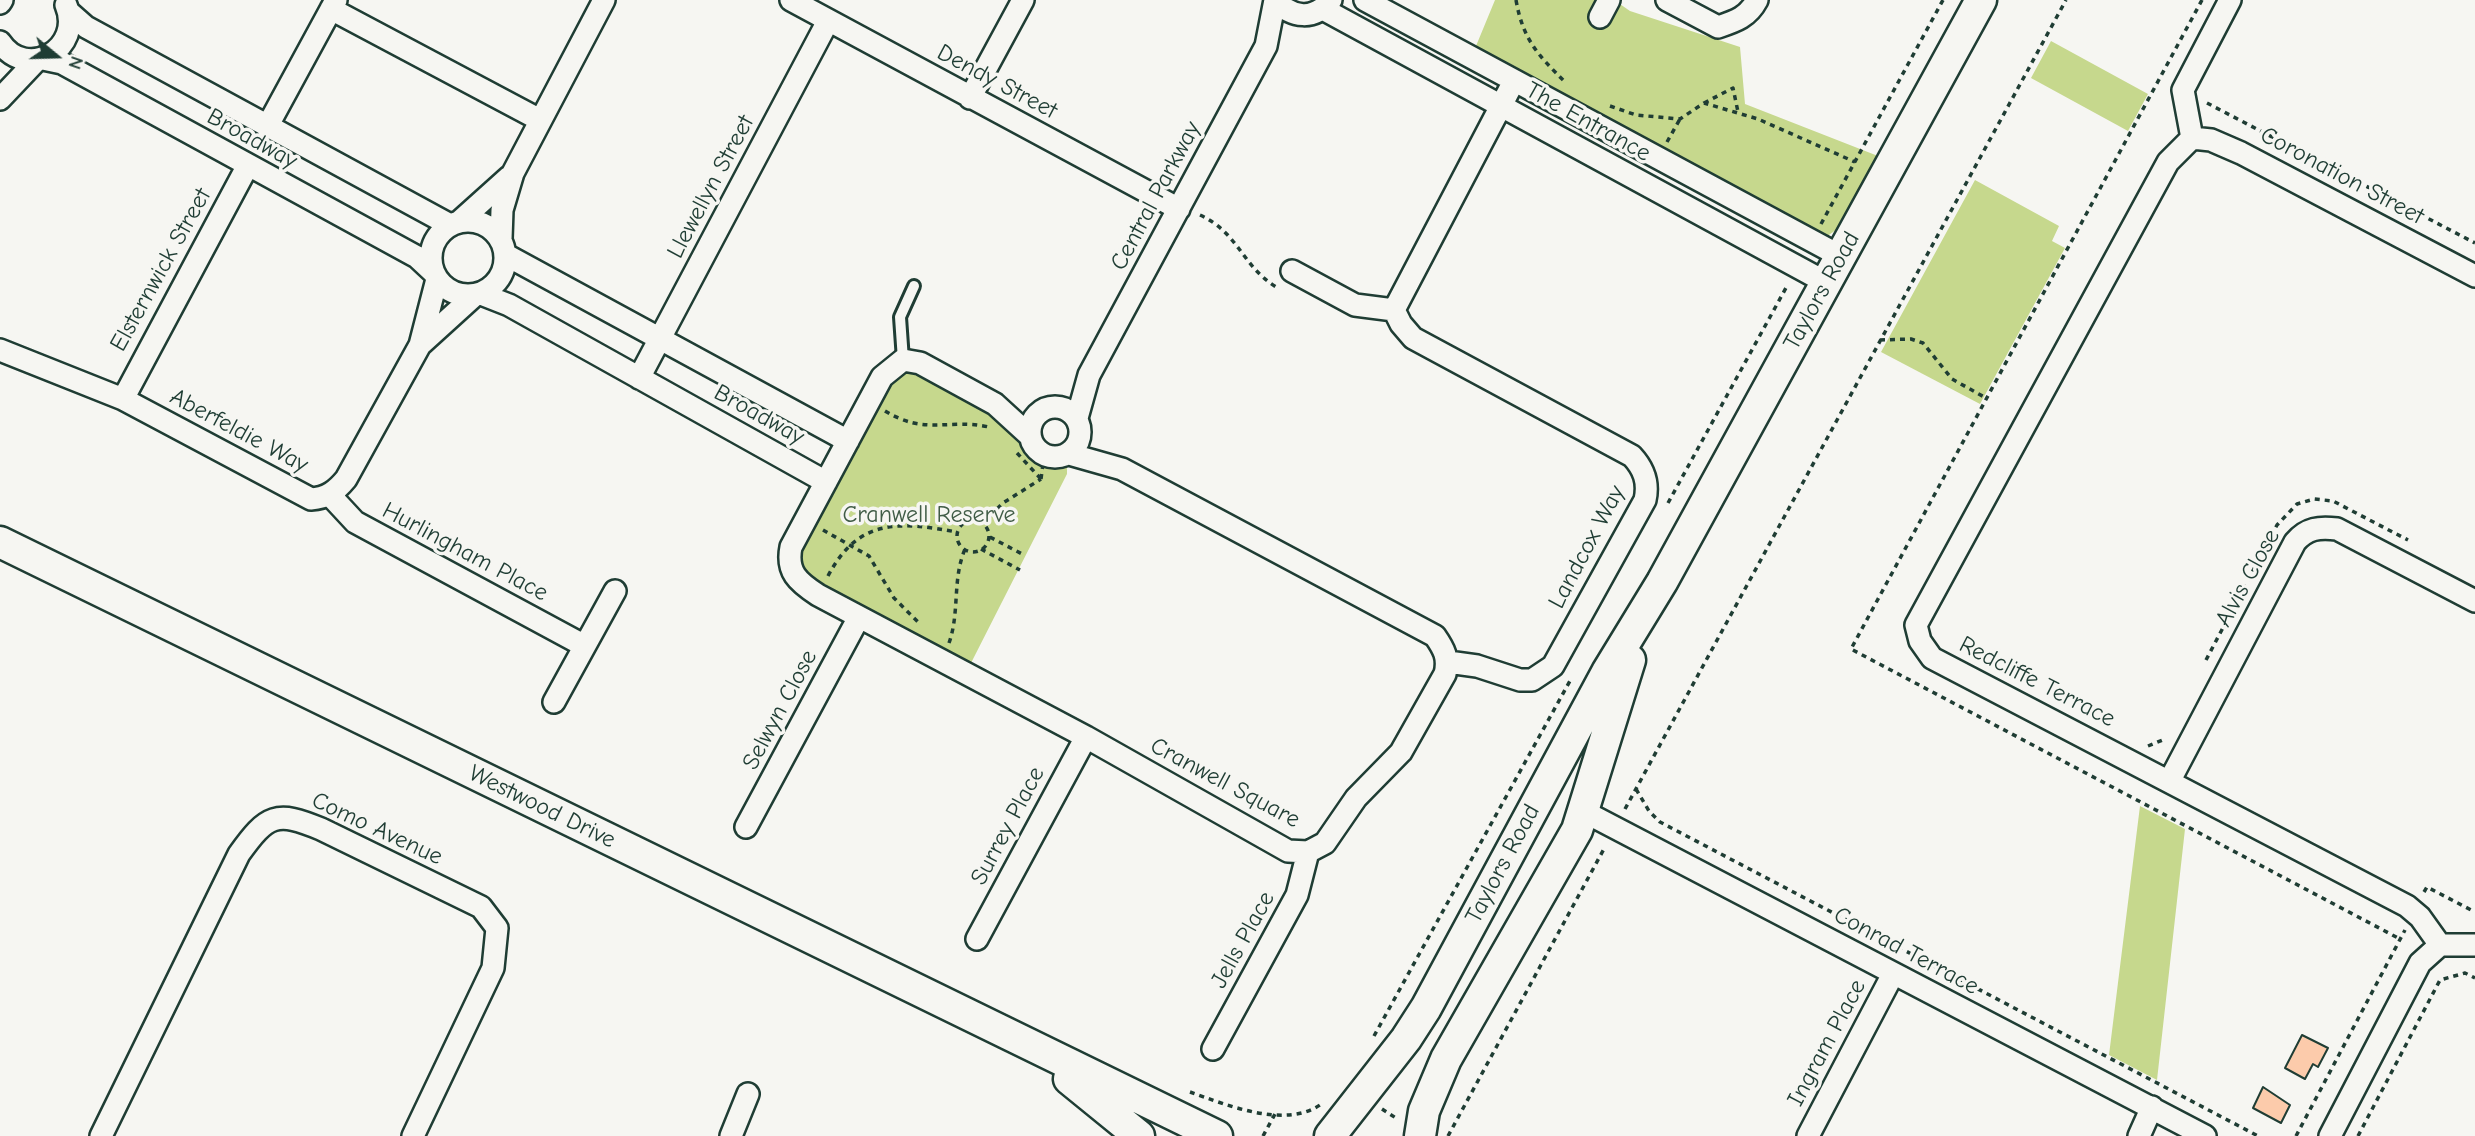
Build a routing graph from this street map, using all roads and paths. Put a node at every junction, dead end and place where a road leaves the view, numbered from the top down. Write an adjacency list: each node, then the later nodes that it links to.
1 (604, 0): 31 (street)
2 (791, 0): 17 (street, Dendy Street)
3 (1023, 0): 25 (street)
4 (1275, 0): 16 (street); 19 (street, Central Parkway)
5 (1365, 0): 22 (street, The Entrance)
6 (1516, 0): 23 (path)
7 (1667, 0): 8 (street)
8 (1757, 0)
9 (1981, 0): 41 (main road, Taylors Road)
10 (2066, 0): 50 (path)
11 (2202, 0): 21 (path)
12 (2230, 0): 24 (street)
13 (66, 4): 20 (street); 32 (street, Broadway)
14 (334, 4): 31 (street); 32 (street)
15 (1327, 4): 16 (street); 29 (street, The Entrance)
16 (1300, 16): 19 (street, Central Parkway)
17 (828, 21): 25 (street, Dendy Street); 49 (street, Llewellyn Street)
18 (0, 43): 20 (street, Broadway)
19 (1268, 43): 37 (street, Central Parkway)
20 (40, 60): 26 (street); 35 (street, Broadway)
21 (2159, 78): 24 (path); 56 (path)
22 (1514, 81): 29 (street); 41 (street, The Entrance)
23 (1569, 86)
24 (2183, 90): 33 (street); 39 (path)
25 (970, 98): 37 (street, Dendy Street)
26 (0, 99)
27 (1704, 103): 28 (path); 30 (path); 30 (path)
28 (1605, 104)
29 (1502, 106): 45 (street, The Entrance); 48 (street)
30 (1739, 113): 34 (path)
31 (540, 120): 36 (street)
32 (267, 127): 38 (street, Broadway)
33 (2188, 141): 44 (street, Coronation Street); 95 (street, Redcliffe Terrace)
34 (1855, 162)
35 (247, 167): 43 (street, Broadway); 57 (street, Elsternwick Street)
36 (513, 173): 38 (street); 40 (street)
37 (1179, 209): 42 (path); 54 (street, Central Parkway)
38 (455, 223): 40 (street); 43 (street)
39 (2475, 243)
40 (503, 247): 47 (street); 49 (street, Broadway)
41 (1842, 257): 45 (main road, Taylors Road)
42 (1292, 271): 48 (street)
43 (435, 275): 47 (street); 51 (street, Aberfeldie Way)
44 (2475, 276)
45 (1827, 283): 83 (main road, Taylors Road)
46 (914, 286): 53 (lane)
47 (477, 295): 51 (street, Aberfeldie Way); 55 (street, Broadway)
48 (1394, 310): 92 (street, Landcox Way)
49 (659, 340): 55 (street, Llewellyn Street); 64 (street, Broadway)
50 (1880, 340): 56 (path); 96 (path)
51 (420, 345): 70 (street, Aberfeldie Way)
52 (0, 350): 57 (street, Aberfeldie Way)
53 (903, 360): 58 (street, Cranwell Square); 59 (street)
54 (1089, 375): 60 (street, Central Parkway); 61 (street, Central Parkway)
55 (639, 378): 69 (street, Broadway)
56 (1986, 398): 105 (path)
57 (123, 400): 70 (street, Aberfeldie Way)
58 (869, 401): 62 (path); 64 (street, Cranwell Square)
59 (995, 404): 60 (street); 63 (street)
60 (1046, 409): 61 (street); 63 (street)
61 (1079, 425): 65 (street); 67 (street)
62 (992, 428)
63 (1021, 440): 66 (street); 68 (path)
64 (848, 441): 69 (street, Cranwell Square)
65 (1069, 454): 66 (street); 67 (street)
66 (1044, 456): 68 (path)
67 (1122, 469): 92 (street)
68 (1041, 479): 72 (path)
69 (826, 482): 71 (street, Cranwell Square)
70 (329, 494): 90 (street, Hurlingham Place)
71 (805, 520): 76 (path); 85 (street, Cranwell Square)
72 (983, 523): 73 (path); 74 (path)
73 (957, 533): 76 (path); 77 (path)
74 (990, 537): 78 (path); 80 (path)
75 (0, 542): 82 (main road, Westwood Drive)
76 (852, 545): 85 (path); 88 (path)
77 (965, 549): 78 (path); 91 (path)
78 (981, 550): 81 (path)
79 (0, 551): 82 (main road, Westwood Drive)
80 (1024, 555)
81 (1020, 570)
82 (71, 578): 110 (main road, Westwood Drive)
83 (1661, 582): 97 (main road, Taylors Road); 98 (main road, Taylors Road)
84 (615, 591): 90 (street)
85 (818, 595): 87 (street, Cranwell Square)
86 (2475, 601): 95 (street, Alvis Close)
87 (859, 617): 91 (street, Cranwell Square); 99 (street, Selwyn Close)
88 (920, 624)
89 (940, 636): 91 (path)
90 (583, 645): 93 (street)
91 (945, 651): 94 (street, Cranwell Square)
92 (1448, 663): 101 (street, Cranwell Square)
93 (555, 702)
94 (1086, 737): 101 (street, Cranwell Square); 104 (street, Surrey Place)
95 (2170, 780): 102 (street, Redcliffe Terrace)
96 (1636, 789): 100 (path); 127 (path)
97 (1543, 790): 98 (main road); 121 (main road, Taylors Road)
98 (1583, 811): 100 (street, Conrad Terrace); 122 (main road, Taylors Road)
99 (747, 827)
100 (1615, 827): 108 (street, Conrad Terrace); 123 (path)
101 (1308, 852): 111 (street, Jells Place)
102 (2414, 912): 103 (path); 105 (path); 106 (street, Redcliffe Terrace)
103 (2475, 912)
104 (977, 939)
105 (2400, 939): 128 (path)
106 (2440, 945): 107 (street); 129 (street)
107 (2475, 945)
108 (1893, 974): 113 (street, Conrad Terrace); 124 (street, Ingram Place)
109 (2475, 978): 130 (path)
110 (1012, 1037): 118 (main road, Westwood Drive); 119 (main road, Westwood Drive)
111 (1213, 1049)
112 (748, 1094): 117 (street)
113 (2152, 1107): 125 (street); 126 (street, Conrad Terrace)
114 (1275, 1114): 120 (path)
115 (101, 1136): 116 (street, Como Avenue)
116 (413, 1136)
117 (731, 1136)
118 (1139, 1136)
119 (1217, 1136)
120 (1263, 1136)
121 (1330, 1136)
122 (1420, 1136)
123 (1448, 1136)
124 (1808, 1136)
125 (2139, 1136)
126 (2205, 1136)
127 (2258, 1136)
128 (2296, 1136)
129 (2330, 1136)
130 (2358, 1136)

